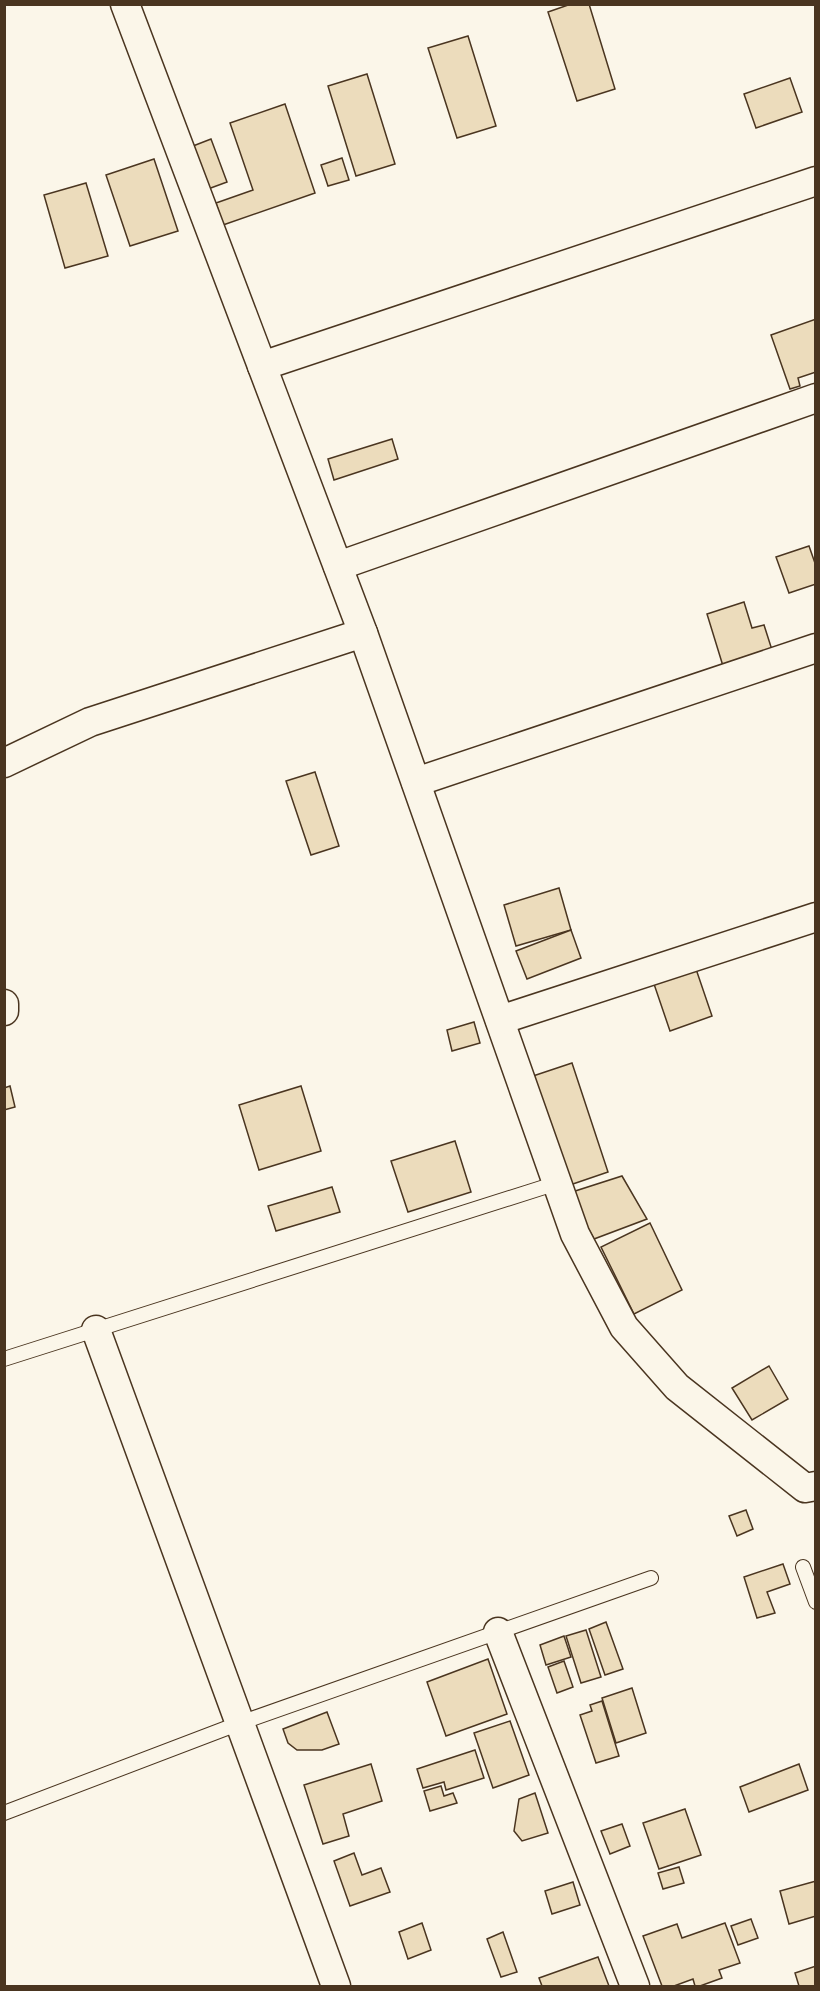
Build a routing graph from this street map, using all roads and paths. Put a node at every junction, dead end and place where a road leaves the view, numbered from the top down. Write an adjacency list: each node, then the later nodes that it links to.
1 (125, 4): 3 (street)
2 (816, 182): 3 (street)
3 (262, 366): 5 (street)
4 (816, 398): 5 (street)
5 (338, 566): 6 (street)
6 (363, 633): 8 (street); 9 (street)
7 (816, 648): 9 (street)
8 (4, 763)
9 (416, 782): 13 (street)
10 (816, 917): 13 (street)
11 (4, 1004): 12 (street)
12 (4, 1011)
13 (500, 1020): 14 (street)
14 (557, 1183): 15 (lane); 17 (street)
15 (96, 1330): 16 (lane); 22 (street)
16 (4, 1359)
17 (816, 1486)
18 (803, 1567): 20 (lane)
19 (651, 1578): 21 (lane)
20 (816, 1602)
21 (498, 1632): 22 (lane); 25 (street)
22 (240, 1723): 23 (lane); 24 (street)
23 (4, 1813)
24 (336, 1986)
25 (635, 1986)

